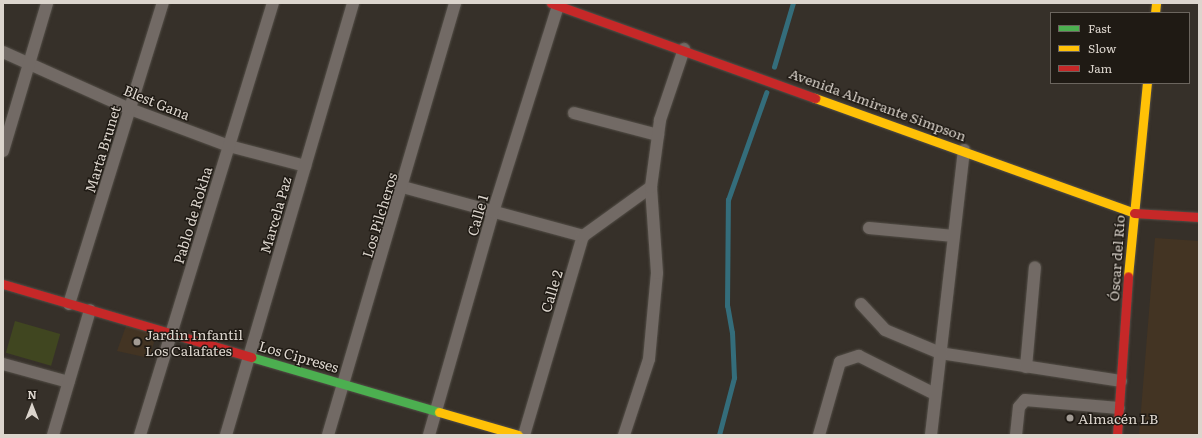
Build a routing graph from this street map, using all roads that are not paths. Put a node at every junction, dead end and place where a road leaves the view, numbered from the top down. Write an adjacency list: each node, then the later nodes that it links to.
1 (47, 3): 9 (street)
2 (163, 3): 11 (street, Marta Brunet)
3 (273, 3): 14 (street, Pablo de Rokha)
4 (353, 3): 17 (street, Marcela Paz)
5 (455, 3): 19 (street, Los Pilcheros)
6 (554, 4): 7 (street, Avenida Almirante Simpson); 20 (street, Calle 1)
7 (684, 49): 13 (street); 15 (street, Avenida Almirante Simpson)
8 (3, 52): 9 (street, Blest Gana)
9 (29, 62): 11 (street, Blest Gana); 16 (street)
10 (1148, 84): 21 (street, Óscar del Río)
11 (130, 109): 14 (street, Blest Gana); 28 (street, Marta Brunet)
12 (574, 113): 13 (street)
13 (658, 135): 18 (street)
14 (229, 146): 17 (street, Blest Gana); 31 (street, Pablo de Rokha)
15 (964, 150): 21 (street, Avenida Almirante Simpson); 25 (street)
16 (3, 151)
17 (305, 166): 33 (street, Marcela Paz)
18 (651, 187): 24 (street); 49 (street)
19 (403, 188): 20 (street); 38 (street, Los Pilcheros)
20 (493, 212): 24 (street); 41 (street, Calle 1)
21 (1133, 212): 22 (street, Avenida Almirante Simpson); 36 (street, Óscar del Río)
22 (1199, 217)
23 (869, 228): 25 (street)
24 (583, 236): 48 (street, Calle 2)
25 (954, 236): 32 (street)
26 (1035, 268): 35 (street)
27 (3, 284): 28 (street, Los Cipreses)
28 (70, 304): 30 (street, Los Cipreses)
29 (861, 304): 32 (street)
30 (90, 310): 31 (street, Los Cipreses); 37 (street)
31 (171, 334): 33 (street, Los Cipreses); 43 (street, Pablo de Rokha)
32 (940, 353): 35 (street); 39 (street)
33 (249, 356): 38 (street, Los Cipreses); 44 (street, Marcela Paz)
34 (3, 364): 37 (street)
35 (1026, 367): 36 (street)
36 (1121, 381): 40 (street, Óscar del Río)
37 (69, 382): 42 (street)
38 (343, 384): 41 (street, Los Cipreses); 45 (street, Los Pilcheros)
39 (935, 394): 50 (street); 51 (street)
40 (1119, 408): 52 (street); 53 (street, Óscar del Río)
41 (436, 411): 46 (street, Calle 1); 47 (street, Los Cipreses)
42 (53, 435)
43 (140, 435)
44 (226, 435)
45 (328, 435)
46 (430, 435)
47 (518, 435)
48 (524, 435)
49 (624, 435)
50 (819, 435)
51 (931, 435)
52 (1016, 435)
53 (1117, 435)

